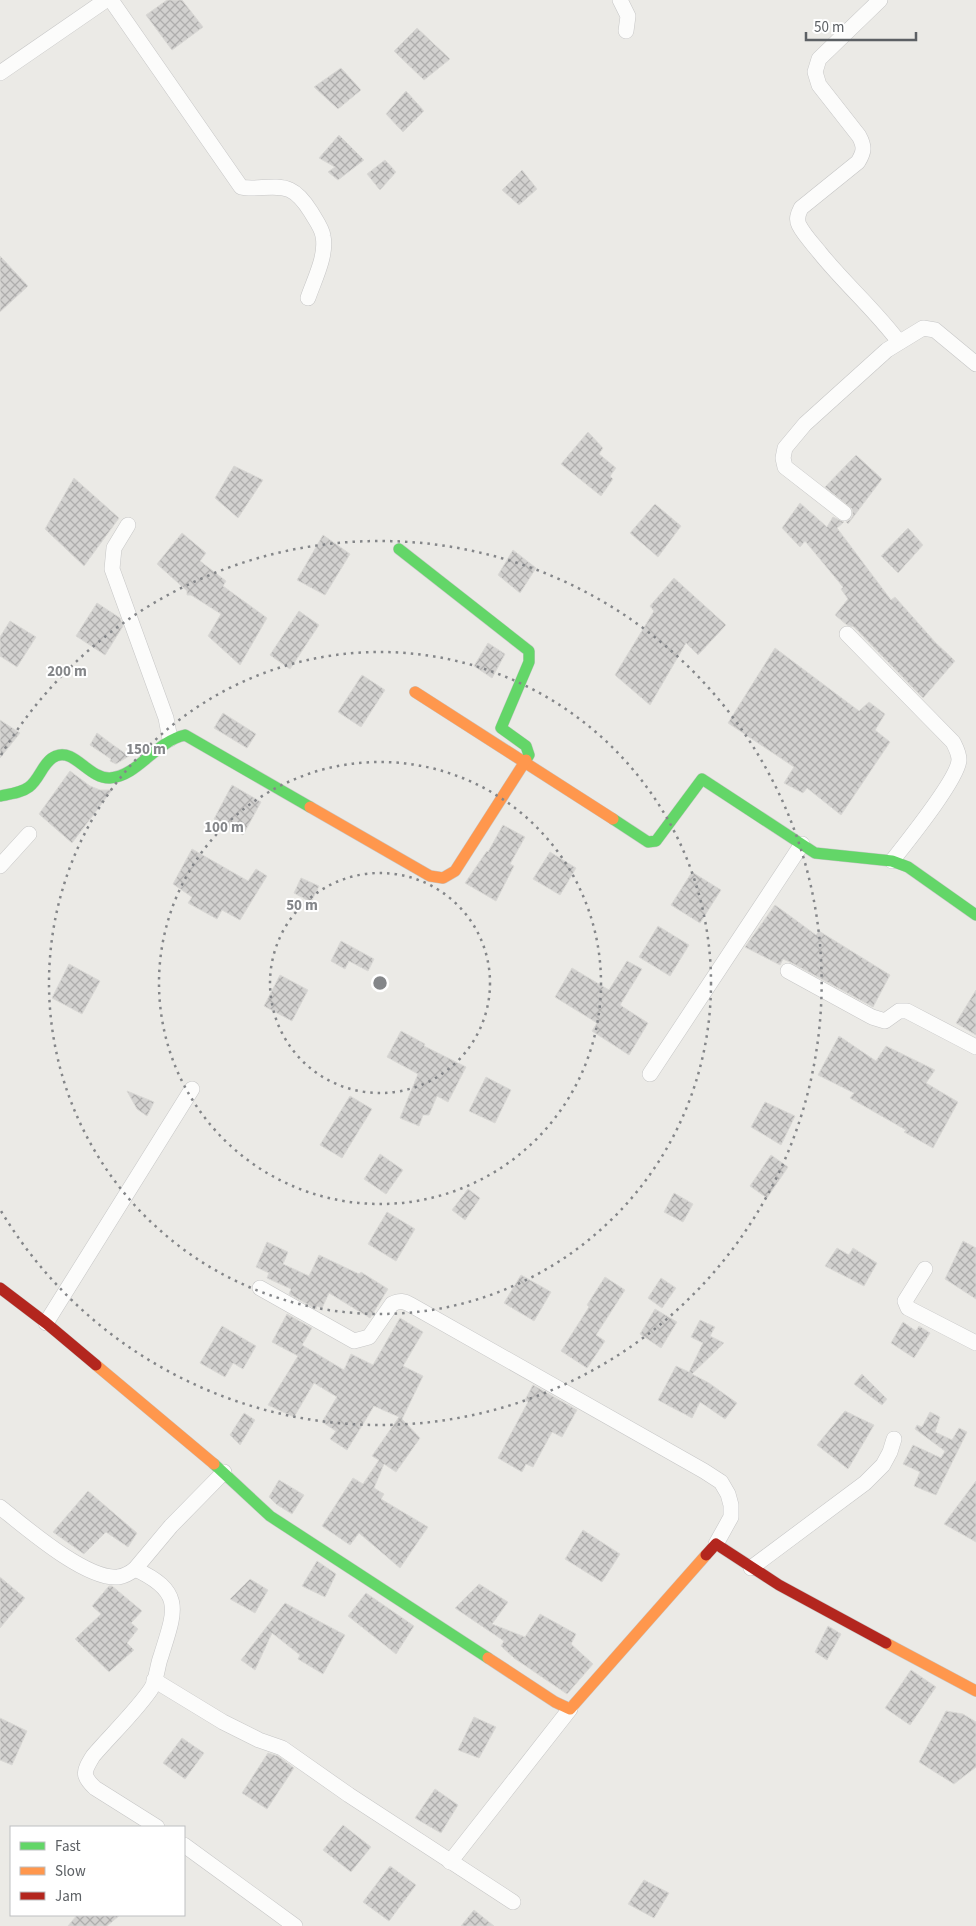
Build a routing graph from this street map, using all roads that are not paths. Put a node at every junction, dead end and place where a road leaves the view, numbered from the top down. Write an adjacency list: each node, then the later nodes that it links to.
1 (106, 0): 6 (street)
2 (111, 0): 7 (street)
3 (620, 0): 5 (street)
4 (880, 0): 8 (street)
5 (626, 31)
6 (0, 73)
7 (308, 298)
8 (899, 342): 9 (street); 10 (street)
9 (976, 364)
10 (844, 513)
11 (128, 526): 15 (street)
12 (400, 549): 16 (street)
13 (847, 634): 20 (street)
14 (415, 692): 16 (street)
15 (170, 739): 16 (street); 17 (street)
16 (525, 763): 19 (street)
17 (0, 796)
18 (29, 834): 21 (street)
19 (802, 844): 20 (street); 25 (street)
20 (892, 861): 22 (street)
21 (0, 866)
22 (976, 916)
23 (788, 971): 24 (street)
24 (976, 1047)
25 (650, 1074)
26 (192, 1090): 30 (street)
27 (924, 1269): 31 (street)
28 (0, 1288): 30 (street)
29 (260, 1288): 35 (street)
30 (46, 1323): 33 (street)
31 (976, 1343)
32 (894, 1439): 37 (street)
33 (224, 1472): 36 (street); 40 (street)
34 (0, 1507): 36 (street)
35 (716, 1544): 37 (street); 40 (street)
36 (135, 1568): 38 (street)
37 (751, 1568): 39 (street)
38 (154, 1680): 41 (street); 43 (street)
39 (976, 1691)
40 (570, 1710): 43 (street)
41 (155, 1826)
42 (185, 1846): 45 (street)
43 (450, 1862): 44 (street)
44 (513, 1902)
45 (295, 1926)

